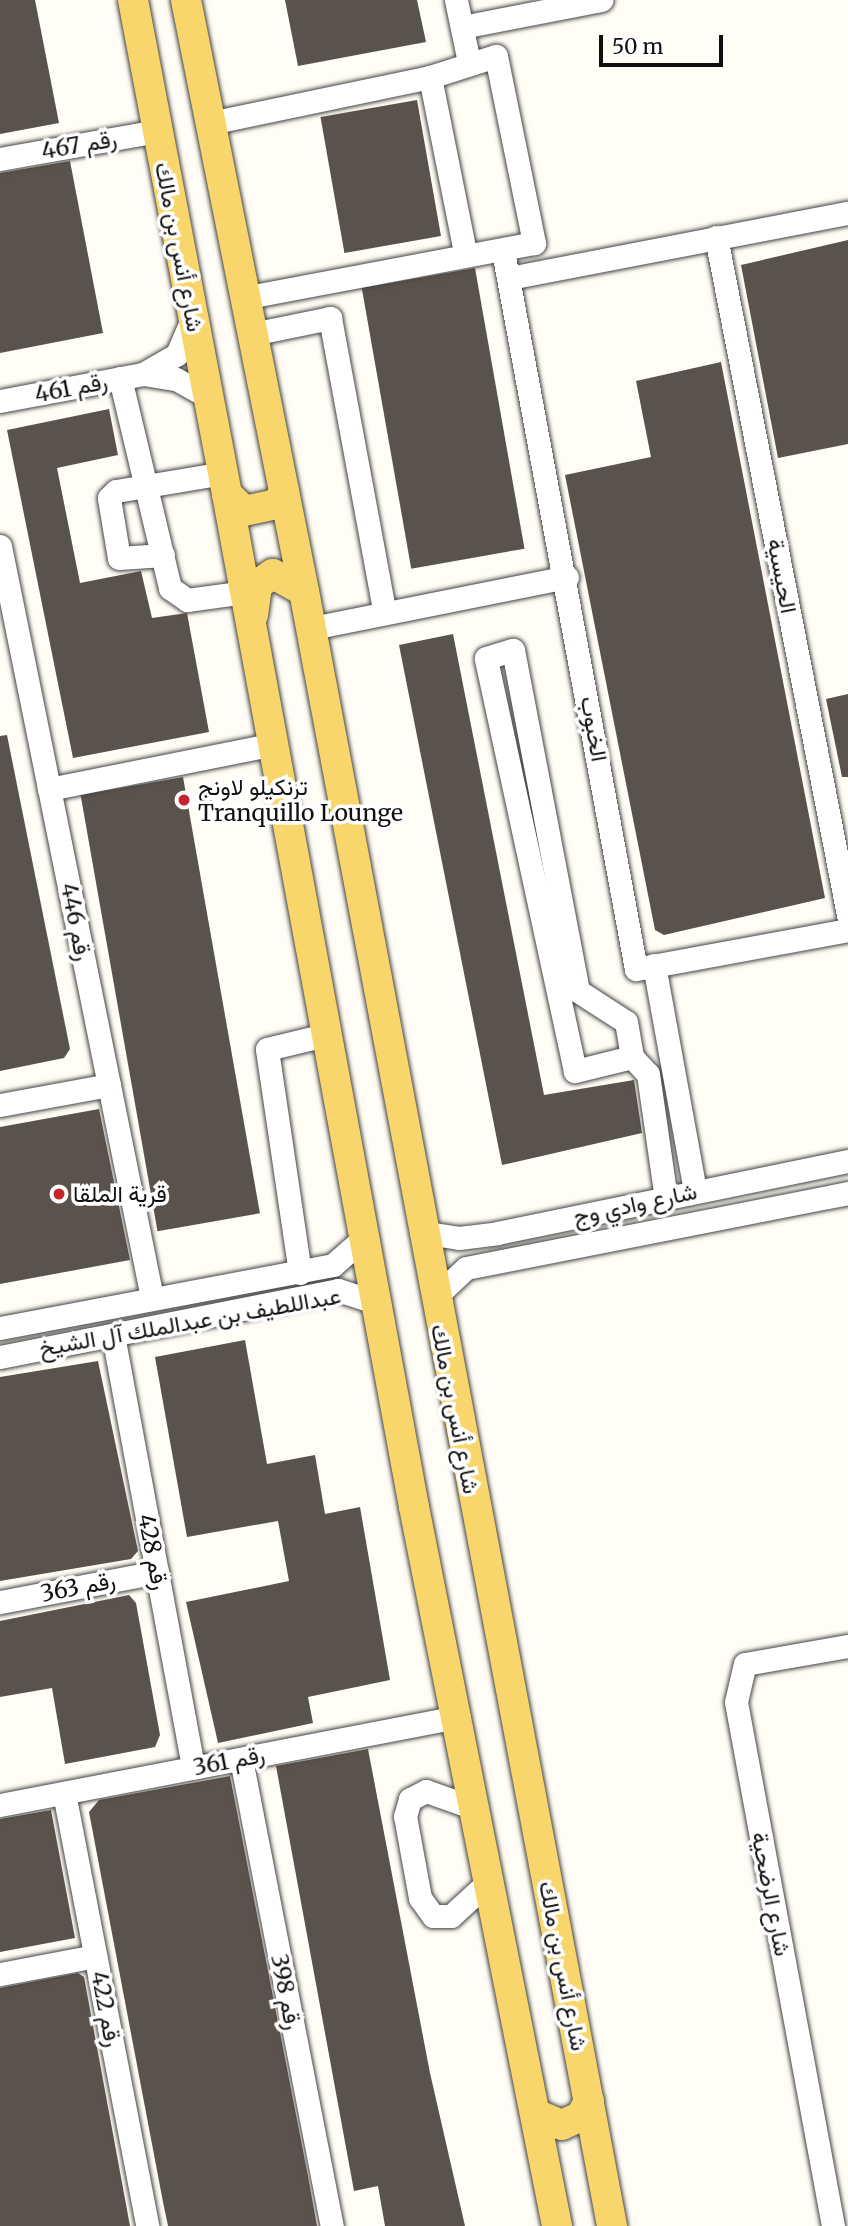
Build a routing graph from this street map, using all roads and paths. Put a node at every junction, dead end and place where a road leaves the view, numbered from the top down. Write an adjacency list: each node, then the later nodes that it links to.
1 (133, 0): 9 (main road, شارع أنس بن مالك)
2 (186, 0): 8 (main road, شارع أنس بن مالك)
3 (456, 0): 5 (street)
4 (601, 0): 5 (street)
5 (462, 27): 6 (street)
6 (469, 62): 7 (street); 13 (street)
7 (430, 78): 8 (street); 14 (street)
8 (210, 123): 16 (main road, شارع أنس بن مالك)
9 (157, 131): 10 (street, رقم 467); 17 (main road, شارع أنس بن مالك)
10 (0, 159)
11 (848, 213): 12 (street)
12 (716, 237): 15 (street); 39 (street, الحيسية)
13 (503, 251): 14 (street); 15 (street, الخبوب)
14 (465, 252): 16 (street)
15 (509, 278): 28 (street, الخبوب)
16 (244, 298): 18 (main road, شارع أنس بن مالك)
17 (193, 317): 19 (street); 21 (main road, شارع أنس بن مالك)
18 (252, 334): 25 (main road, شارع أنس بن مالك); 31 (street)
19 (143, 374): 20 (street, رقم 461); 21 (street)
20 (120, 379): 22 (street, رقم 461); 24 (street)
21 (209, 397): 23 (main road, شارع أنس بن مالك)
22 (0, 401)
23 (225, 483): 24 (street); 25 (main road); 30 (main road, شارع أنس بن مالك)
24 (145, 487): 27 (street); 27 (street)
25 (284, 493): 29 (main road, شارع أنس بن مالك)
26 (0, 546): 34 (street, رقم 446)
27 (163, 555): 30 (street)
28 (567, 577): 31 (street); 41 (street, الخبوب)
29 (304, 591): 32 (main road, شارع أنس بن مالك); 33 (main road, شارع أنس بن مالك)
30 (246, 592): 32 (main road, شارع أنس بن مالك)
31 (384, 610): 33 (street)
32 (252, 623): 35 (main road, شارع أنس بن مالك)
33 (312, 628): 52 (main road, شارع أنس بن مالك)
34 (9, 634): 36 (street, رقم 446)
35 (275, 744): 36 (street); 44 (main road, شارع أنس بن مالك)
36 (49, 789): 46 (street, رقم 446)
37 (554, 860): 38 (street); 38 (street); 42 (street)
38 (529, 864): 43 (street)
39 (848, 915)
40 (848, 930): 41 (street)
41 (653, 965): 49 (street)
42 (579, 991): 43 (street); 45 (street)
43 (556, 1000): 45 (street)
44 (329, 1034): 54 (main road, شارع أنس بن مالك); 56 (street)
45 (632, 1057): 51 (street)
46 (109, 1084): 47 (street); 57 (street, رقم 446)
47 (0, 1105)
48 (848, 1161): 49 (street, شارع وادي وج)
49 (695, 1191): 51 (street, شارع وادي وج)
50 (848, 1193): 55 (street, شارع وادي وج)
51 (666, 1199): 53 (street, شارع وادي وج)
52 (421, 1231): 53 (street, شارع وادي وج); 58 (main road, شارع أنس بن مالك)
53 (497, 1233): 55 (street)
54 (365, 1237): 56 (street, عبداللطيف بن عبدالملك آل الشيخ); 60 (main road, شارع أنس بن مالك)
55 (502, 1260): 58 (street, شارع وادي وج)
56 (293, 1274): 57 (street, عبداللطيف بن عبدالملك آل الشيخ); 59 (street)
57 (152, 1298): 61 (street, عبداللطيف بن عبدالملك آل الشيخ)
58 (434, 1298): 78 (main road, شارع أنس بن مالك)
59 (291, 1300): 60 (street, عبداللطيف بن عبدالملك آل الشيخ); 63 (street, عبداللطيف بن عبدالملك آل الشيخ)
60 (378, 1303): 69 (main road, شارع أنس بن مالك)
61 (58, 1317): 62 (street, عبداللطيف بن عبدالملك آل الشيخ); 64 (street)
62 (0, 1328)
63 (113, 1335): 64 (street, عبداللطيف بن عبدالملك آل الشيخ); 66 (street, رقم 428)
64 (63, 1345): 65 (street, عبداللطيف بن عبدالملك آل الشيخ)
65 (0, 1357)
66 (157, 1572): 67 (street, رقم 363); 71 (street, رقم 428)
67 (0, 1602)
68 (848, 1646): 84 (street, شارع الرضحية)
69 (459, 1717): 70 (street, رقم 361); 74 (main road, شارع أنس بن مالك)
70 (241, 1759): 71 (street, رقم 361); 81 (street, رقم 398)
71 (193, 1768): 72 (street, رقم 361)
72 (64, 1793): 73 (street, رقم 361); 76 (street, رقم 422)
73 (0, 1805)
74 (474, 1808): 75 (main road, شارع أنس بن مالك); 75 (street)
75 (488, 1882): 79 (main road, شارع أنس بن مالك)
76 (95, 1956): 77 (street); 80 (street, رقم 422)
77 (0, 1974)
78 (589, 2101): 79 (main road); 83 (main road, شارع أنس بن مالك)
79 (536, 2114): 82 (main road, شارع أنس بن مالك)
80 (146, 2226)
81 (332, 2226)
82 (557, 2226)
83 (612, 2226)
84 (833, 2226)

